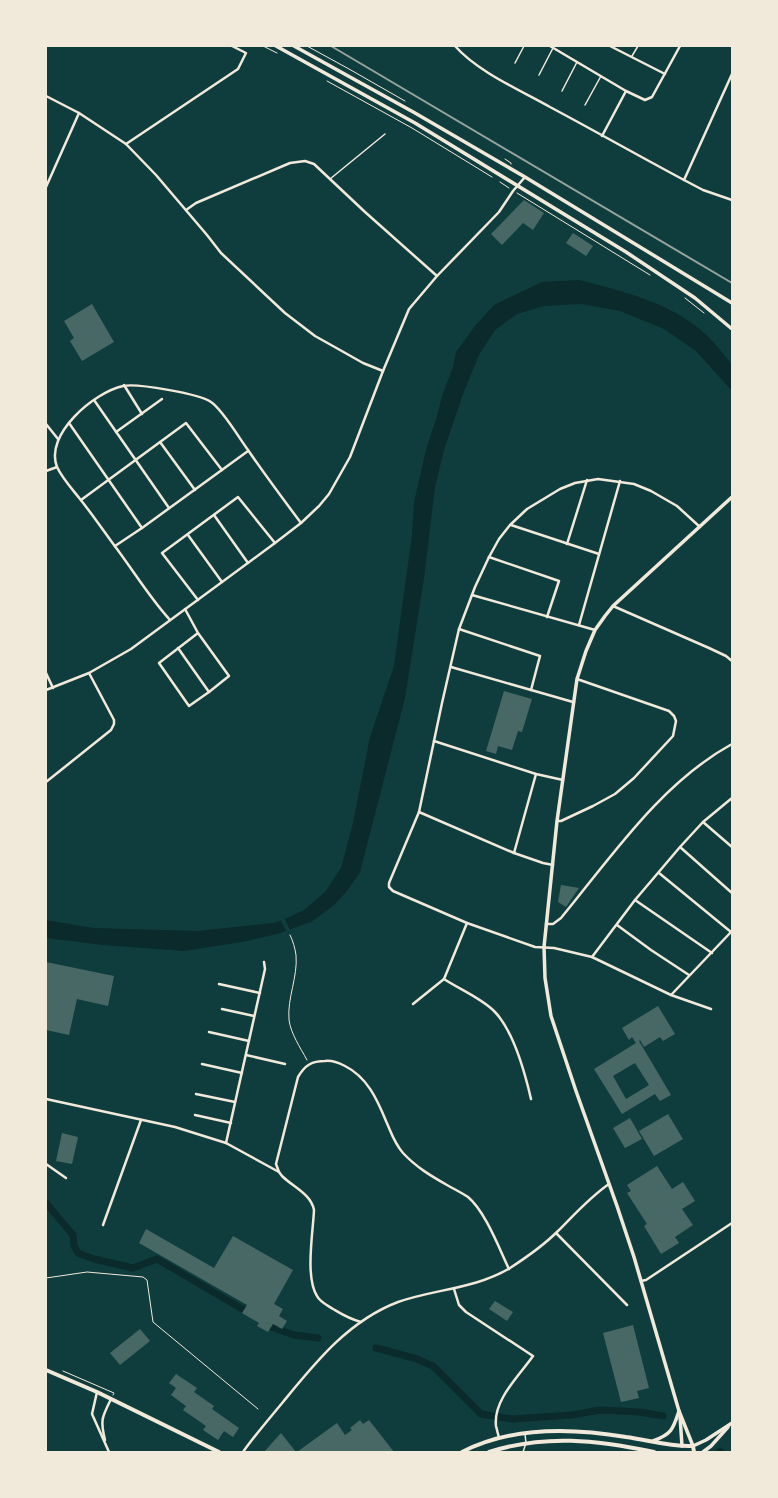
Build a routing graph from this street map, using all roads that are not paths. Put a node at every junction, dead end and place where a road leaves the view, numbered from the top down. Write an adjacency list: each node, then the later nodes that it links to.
1 (232, 46): 24 (street)
2 (276, 46): 28 (street)
3 (294, 46): 25 (street)
4 (455, 46): 23 (street)
5 (524, 46): 12 (lane)
6 (610, 46): 10 (street)
7 (638, 46): 10 (lane)
8 (680, 46): 13 (street)
9 (552, 47): 11 (street); 15 (lane)
10 (632, 58): 13 (street)
11 (577, 62): 16 (street); 17 (lane)
12 (515, 63)
13 (665, 74): 18 (street)
14 (732, 74): 27 (street)
15 (539, 75)
16 (601, 76): 18 (street); 20 (lane)
17 (562, 91)
18 (626, 91): 23 (street)
19 (46, 96): 21 (street)
20 (586, 105)
21 (79, 113): 24 (street); 29 (street)
22 (385, 134): 26 (lane)
23 (602, 136): 27 (street)
24 (126, 144): 31 (street)
25 (525, 177): 28 (street); 33 (street)
26 (330, 179): 31 (street); 32 (street)
27 (684, 180): 30 (street)
28 (518, 184): 32 (street); 34 (street)
29 (46, 187)
30 (732, 200)
31 (186, 210): 35 (street)
32 (436, 276): 35 (street)
33 (732, 304)
34 (732, 329)
35 (383, 371): 58 (street)
36 (124, 386): 38 (street); 39 (street); 45 (street)
37 (162, 399): 39 (street)
38 (94, 400): 40 (street); 42 (street)
39 (142, 414): 42 (street)
40 (69, 423): 43 (street); 50 (street)
41 (46, 424): 43 (street)
42 (116, 432): 46 (street)
43 (58, 439): 47 (street)
44 (160, 442): 46 (street); 48 (street); 53 (street)
45 (248, 451): 48 (street); 58 (street)
46 (136, 460): 50 (street); 56 (street)
47 (57, 467): 49 (street); 55 (street)
48 (222, 470): 53 (street)
49 (46, 471)
50 (109, 480): 55 (street); 61 (street)
51 (587, 480): 52 (street); 59 (street); 64 (street)
52 (620, 481): 60 (street); 66 (street)
53 (195, 490): 56 (street)
54 (732, 497): 60 (street)
55 (81, 500): 65 (street)
56 (169, 508): 61 (street)
57 (214, 515): 62 (street); 63 (street); 68 (street)
58 (301, 523): 63 (street)
59 (510, 525): 64 (street); 67 (street)
60 (700, 527): 72 (street)
61 (142, 528): 65 (street)
62 (188, 535): 69 (street); 71 (street)
63 (275, 544): 68 (street)
64 (567, 544): 66 (street)
65 (115, 546): 75 (street)
66 (600, 554): 76 (street)
67 (488, 557): 70 (street); 74 (street)
68 (248, 563): 69 (street)
69 (222, 582): 71 (street)
70 (472, 595): 74 (street); 77 (street)
71 (198, 600): 73 (street)
72 (613, 606): 78 (street); 81 (street)
73 (185, 609): 75 (street); 79 (street)
74 (547, 617): 76 (street)
75 (170, 620): 84 (street)
76 (579, 625): 78 (street)
77 (459, 629): 82 (street); 88 (street)
78 (596, 630): 85 (street)
79 (198, 633): 80 (street); 89 (street)
80 (178, 648): 89 (street); 89 (street)
81 (732, 661)
82 (451, 666): 88 (street); 91 (street)
83 (46, 673): 86 (street)
84 (89, 673): 86 (street); 95 (street)
85 (577, 679): 90 (street); 98 (street)
86 (53, 688): 87 (street)
87 (46, 690)
88 (530, 690): 90 (street)
89 (209, 692)
90 (573, 702): 94 (street)
91 (434, 741): 93 (street); 97 (street)
92 (732, 744): 108 (street)
93 (536, 774): 94 (street); 102 (street)
94 (563, 780): 98 (street)
95 (46, 782)
96 (732, 798): 99 (street)
97 (420, 812): 102 (street); 107 (street)
98 (557, 821): 103 (street)
99 (703, 822): 100 (street); 101 (street)
100 (680, 847): 104 (street); 105 (street)
101 (732, 848)
102 (514, 853): 103 (street)
103 (553, 865): 108 (street)
104 (659, 873): 106 (street); 110 (street)
105 (732, 893)
106 (635, 900): 109 (street); 112 (street)
107 (468, 923): 111 (street); 116 (street)
108 (546, 924): 111 (street)
109 (617, 925): 113 (street); 115 (street)
110 (731, 931): 112 (street)
111 (544, 947): 113 (street); 141 (street)
112 (712, 953): 115 (street)
113 (592, 957): 119 (street)
114 (264, 962): 118 (street)
115 (689, 975): 119 (street)
116 (444, 979): 120 (street); 132 (street)
117 (219, 984): 118 (street)
118 (260, 993): 123 (street)
119 (670, 995): 122 (street)
120 (413, 1004)
121 (222, 1009): 123 (street)
122 (711, 1009)
123 (254, 1016): 125 (street)
124 (208, 1032): 125 (street)
125 (249, 1040): 126 (street)
126 (246, 1055): 128 (street); 129 (street)
127 (202, 1064): 129 (street)
128 (285, 1064)
129 (242, 1073): 133 (street)
130 (196, 1094): 133 (street)
131 (46, 1099): 135 (street)
132 (531, 1099)
133 (235, 1102): 136 (street)
134 (194, 1115): 136 (street)
135 (141, 1120): 137 (street); 143 (street)
136 (231, 1123): 137 (street)
137 (226, 1143): 139 (street)
138 (46, 1164): 140 (street)
139 (279, 1172): 145 (street); 149 (street)
140 (66, 1178)
141 (609, 1184): 144 (street); 146 (street)
142 (732, 1223): 146 (street)
143 (103, 1225)
144 (556, 1233): 145 (street); 148 (street)
145 (509, 1269): 147 (street)
146 (641, 1281): 153 (street)
147 (454, 1288): 149 (street); 156 (street)
148 (627, 1305)
149 (361, 1322): 165 (street)
150 (46, 1370): 151 (main road)
151 (97, 1392): 152 (main road); 159 (street)
152 (111, 1399): 159 (street); 164 (main road)
153 (679, 1411): 157 (street); 160 (street); 161 (street)
154 (731, 1424): 161 (street); 173 (street)
155 (525, 1434): 156 (main road); 157 (main road); 158 (lane)
156 (499, 1439): 166 (main road)
157 (653, 1441): 160 (main road)
158 (526, 1444): 162 (main road); 169 (lane); 170 (main road)
159 (106, 1445): 163 (street)
160 (682, 1446): 161 (main road); 171 (main road)
161 (693, 1446): 172 (main road)
162 (509, 1447): 167 (main road); 168 (lane)
163 (109, 1452)
164 (219, 1452)
165 (243, 1452)
166 (462, 1452)
167 (489, 1452)
168 (504, 1452)
169 (523, 1452)
170 (654, 1452)
171 (682, 1452)
172 (694, 1452)
173 (703, 1452)

